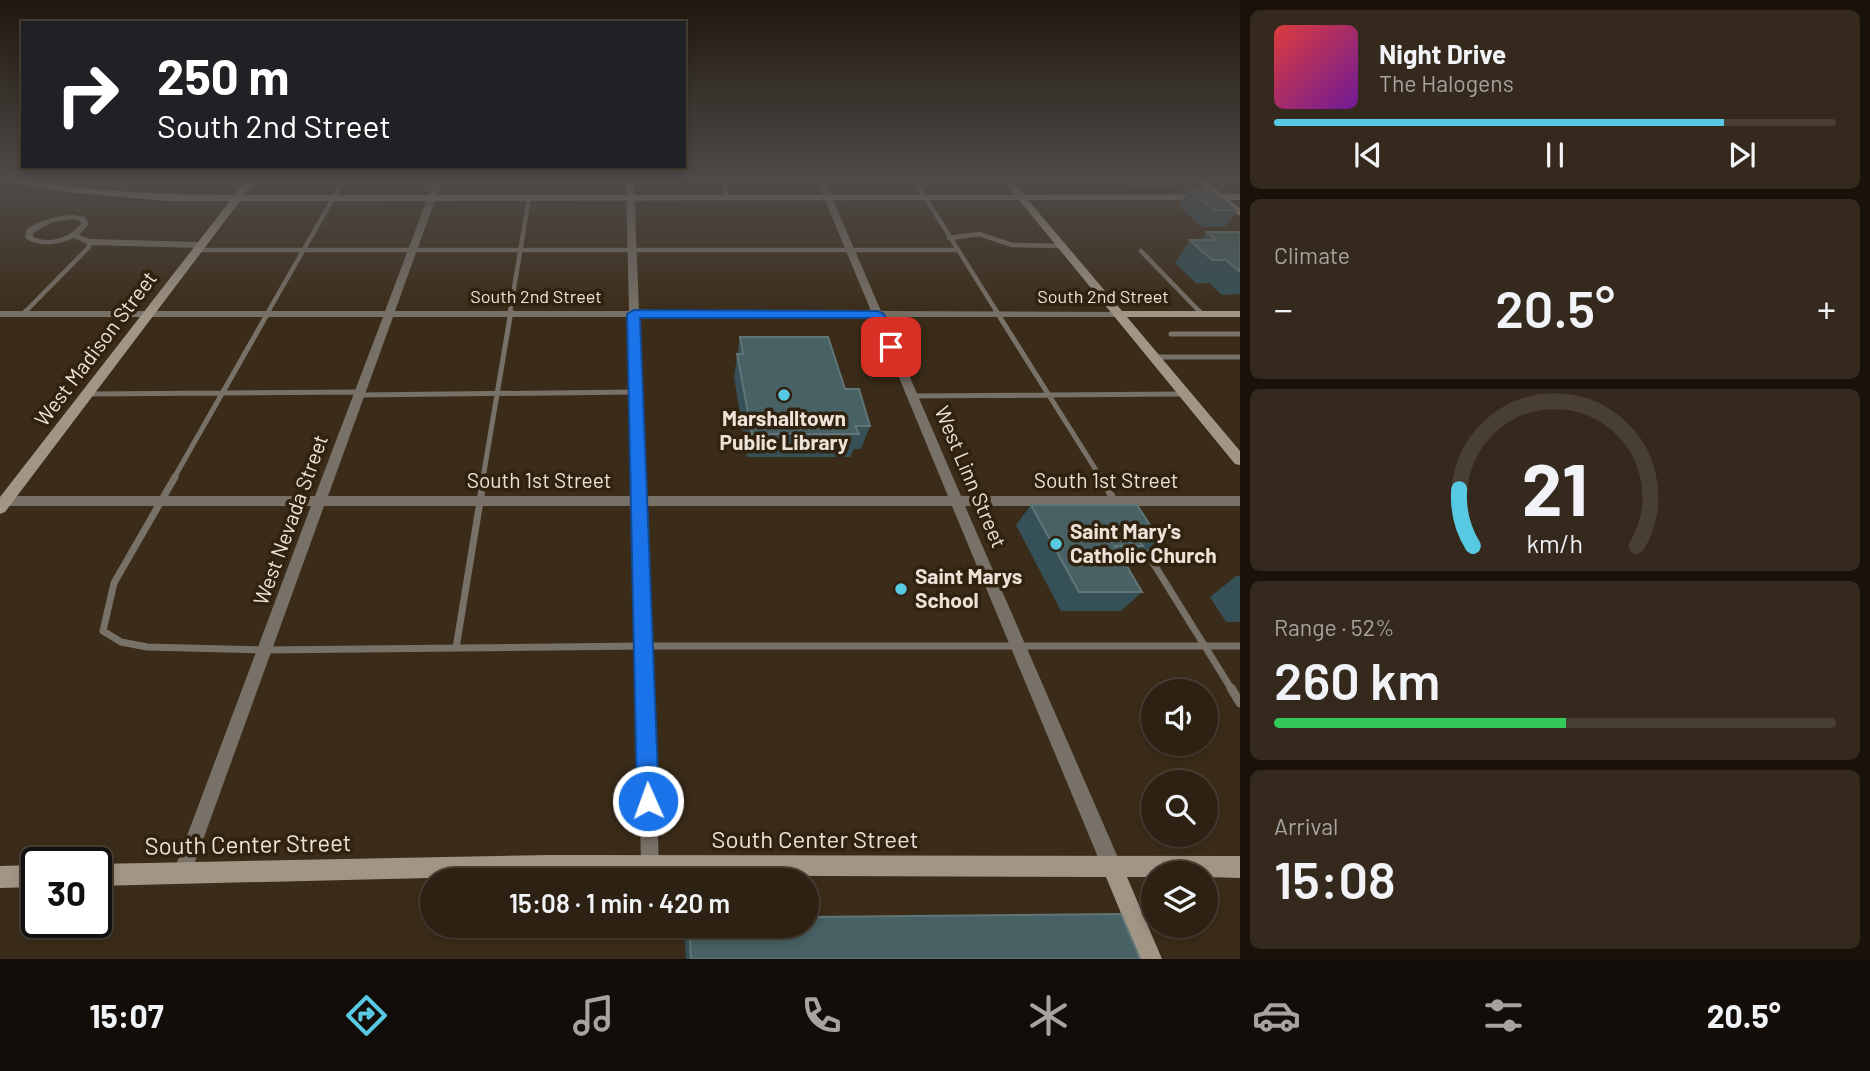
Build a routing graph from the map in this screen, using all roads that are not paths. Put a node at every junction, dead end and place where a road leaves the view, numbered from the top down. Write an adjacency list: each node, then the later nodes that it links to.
1 (40, 226): 11 (street)
2 (84, 226): 11 (street)
3 (214, 226): 15 (main road, West Madison Street)
4 (318, 226): 16 (lane)
5 (421, 226): 17 (street, West Nevada Street)
6 (524, 226): 18 (lane)
7 (631, 226): 19 (street)
8 (840, 226): 20 (street, West Linn Street)
9 (942, 226): 12 (lane)
10 (1044, 226): 14 (main road)
11 (73, 235): 13 (street)
12 (949, 238): 14 (lane); 21 (lane)
13 (89, 242): 15 (street); 24 (lane)
14 (1061, 246): 32 (main road)
15 (198, 247): 16 (lane); 25 (main road, West Madison Street)
16 (304, 250): 17 (lane); 26 (lane)
17 (412, 250): 18 (lane); 27 (street, West Nevada Street)
18 (520, 250): 19 (lane); 28 (lane)
19 (632, 250): 20 (lane); 29 (street)
20 (850, 250): 21 (lane); 30 (street, West Linn Street)
21 (957, 250): 31 (lane)
22 (1141, 251): 33 (lane)
23 (0, 314): 24 (street, South 2nd Street)
24 (23, 314): 25 (street, South 2nd Street)
25 (147, 314): 26 (street, South 2nd Street); 42 (main road, West Madison Street)
26 (268, 314): 27 (street, South 2nd Street); 39 (lane)
27 (389, 314): 28 (street, South 2nd Street); 41 (street, West Nevada Street)
28 (510, 314): 29 (street, South 2nd Street); 44 (lane)
29 (634, 314): 30 (street, South 2nd Street); 40 (street)
30 (878, 314): 31 (street, South 2nd Street); 46 (street, West Linn Street)
31 (996, 314): 32 (street, South 2nd Street); 45 (lane)
32 (1118, 314): 33 (main road, South 2nd Street); 37 (main road)
33 (1202, 314): 34 (main road, South 2nd Street)
34 (1240, 314)
35 (1171, 334): 36 (lane)
36 (1240, 334)
37 (1154, 357): 38 (lane); 43 (main road)
38 (1240, 357)
39 (224, 392): 41 (lane); 42 (lane); 49 (lane)
40 (636, 392): 44 (lane); 52 (street)
41 (360, 393): 44 (lane); 50 (street, West Nevada Street)
42 (86, 394): 54 (main road, West Madison Street)
43 (1185, 394): 45 (lane); 47 (main road)
44 (496, 395): 51 (lane)
45 (1047, 395): 46 (lane); 55 (lane)
46 (912, 396): 53 (street, West Linn Street)
47 (1240, 460)
48 (1240, 500): 55 (street, South 1st Street)
49 (163, 501): 50 (street, South 1st Street); 54 (street, South 1st Street); 62 (lane)
50 (321, 501): 51 (street, South 1st Street); 62 (street, West Nevada Street)
51 (478, 501): 52 (street, South 1st Street); 61 (lane)
52 (639, 501): 53 (street, South 1st Street); 57 (street)
53 (957, 501): 55 (street, South 1st Street); 58 (street, West Linn Street)
54 (2, 503)
55 (1116, 505)
56 (1139, 540): 60 (lane)
57 (643, 646): 58 (lane); 61 (lane); 64 (street)
58 (1018, 646): 60 (lane); 65 (street, West Linn Street)
59 (1240, 646): 60 (lane)
60 (1205, 647): 63 (lane)
61 (456, 648): 62 (lane)
62 (265, 650): 67 (street, West Nevada Street)
63 (1240, 703)
64 (650, 865): 65 (main road, South Center Street); 68 (main road, South Center Street)
65 (1112, 867): 66 (main road, South Center Street); 71 (main road)
66 (1240, 867)
67 (182, 873)
68 (112, 875)
69 (21, 876): 70 (main road)
70 (0, 877)
71 (1151, 959)

